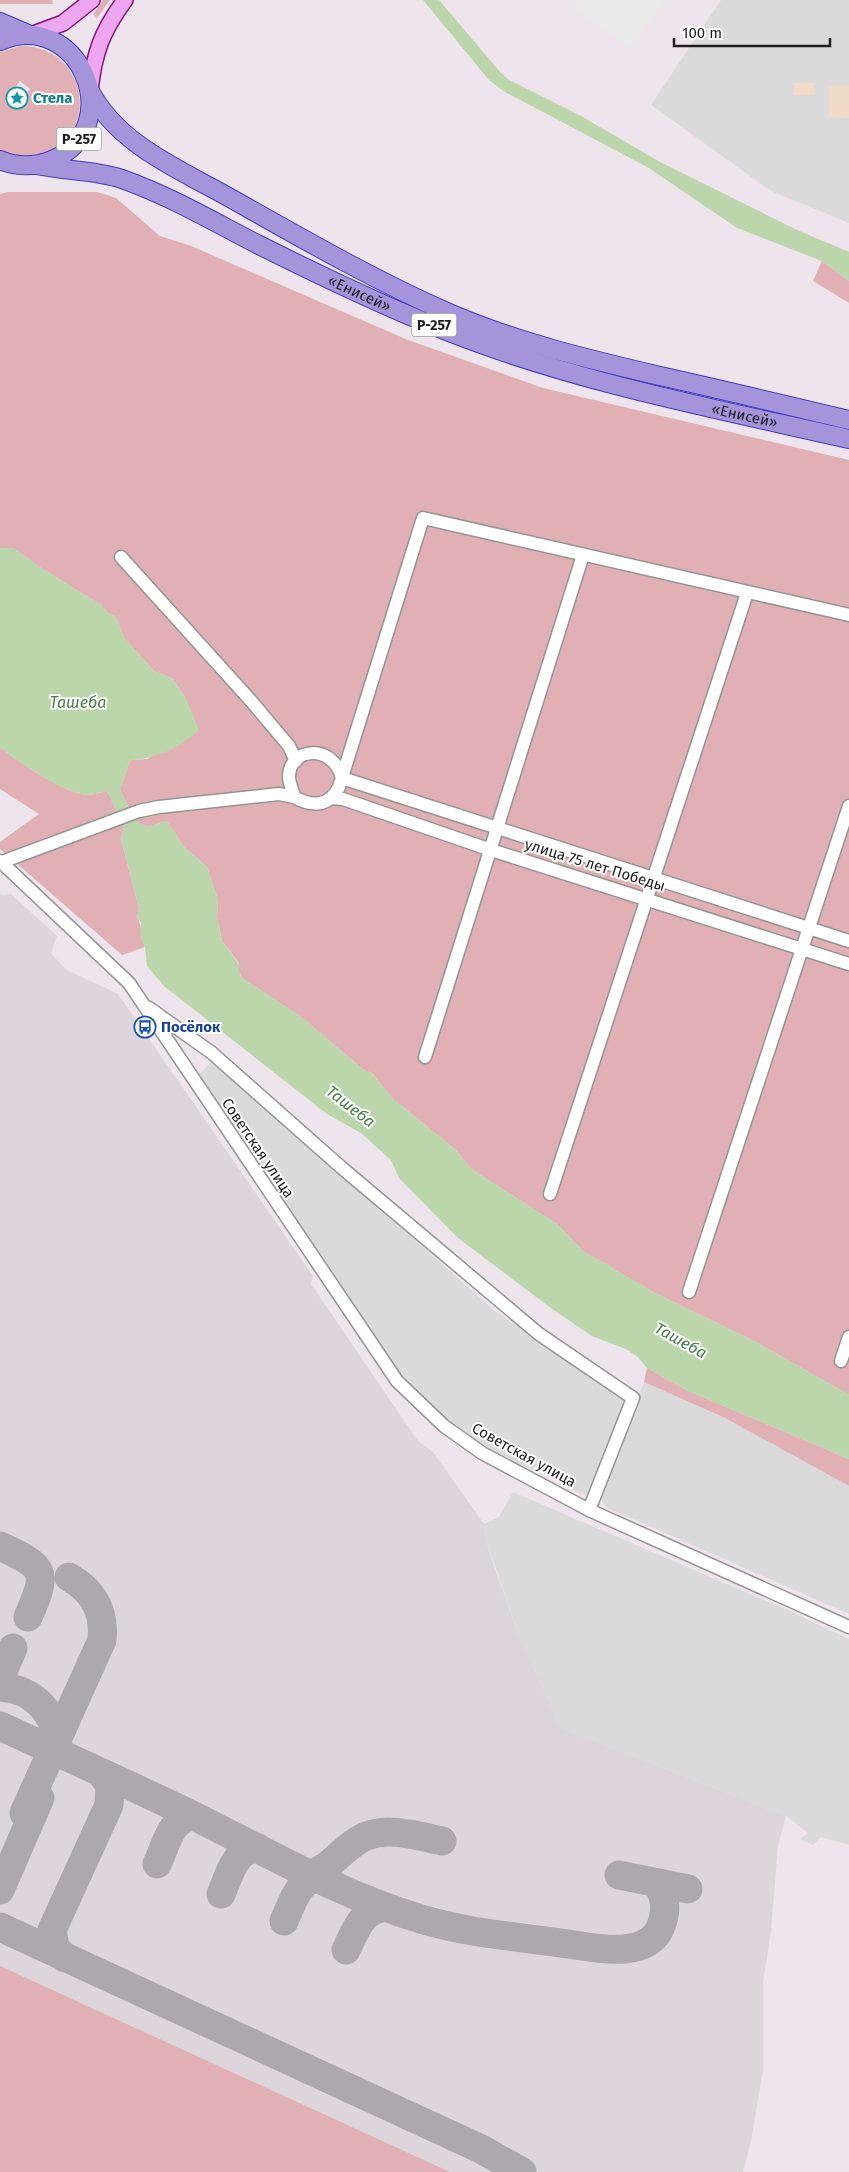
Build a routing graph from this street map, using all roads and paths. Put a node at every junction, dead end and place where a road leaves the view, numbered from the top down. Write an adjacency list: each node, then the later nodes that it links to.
1 (92, 0): 4 (main road)
2 (125, 0): 6 (main road)
3 (0, 22): 4 (highway)
4 (31, 35): 5 (highway, «Енисей» / Р-257); 6 (highway, «Енисей» / Р-257)
5 (0, 41)
6 (90, 91): 8 (highway, «Енисей» / Р-257); 10 (highway, «Енисей» / Р-257)
7 (0, 160): 8 (highway, «Енисей» / Р-257)
8 (32, 165): 9 (highway, «Енисей» / Р-257); 11 (highway, «Енисей» / Р-257)
9 (0, 175)
10 (849, 420)
11 (849, 439)
12 (584, 555): 14 (street); 18 (street); 23 (street)
13 (121, 557): 16 (street)
14 (747, 593): 15 (street); 26 (street)
15 (849, 615)
16 (296, 761): 17 (street); 18 (street)
17 (289, 778): 19 (street); 22 (street)
18 (342, 778): 20 (street); 23 (street, улица 75 лет Победы)
19 (294, 796): 20 (street); 22 (street)
20 (332, 798): 24 (street, улица 75 лет Победы)
21 (849, 806): 28 (street)
22 (159, 807): 25 (street)
23 (498, 827): 24 (street); 26 (street, улица 75 лет Победы)
24 (491, 850): 27 (street, улица 75 лет Победы); 33 (street)
25 (1, 861): 32 (street)
26 (655, 878): 27 (street); 28 (street, улица 75 лет Победы)
27 (648, 898): 30 (street, улица 75 лет Победы); 34 (street)
28 (809, 928): 29 (street, улица 75 лет Победы); 30 (street)
29 (849, 941)
30 (802, 947): 31 (street, улица 75 лет Победы); 35 (street)
31 (849, 964)
32 (143, 1003): 38 (street, Советская улица); 38 (street)
33 (425, 1057)
34 (550, 1194)
35 (690, 1292)
36 (849, 1337): 37 (street)
37 (841, 1361)
38 (589, 1510): 39 (street, Советская улица)
39 (849, 1627)

